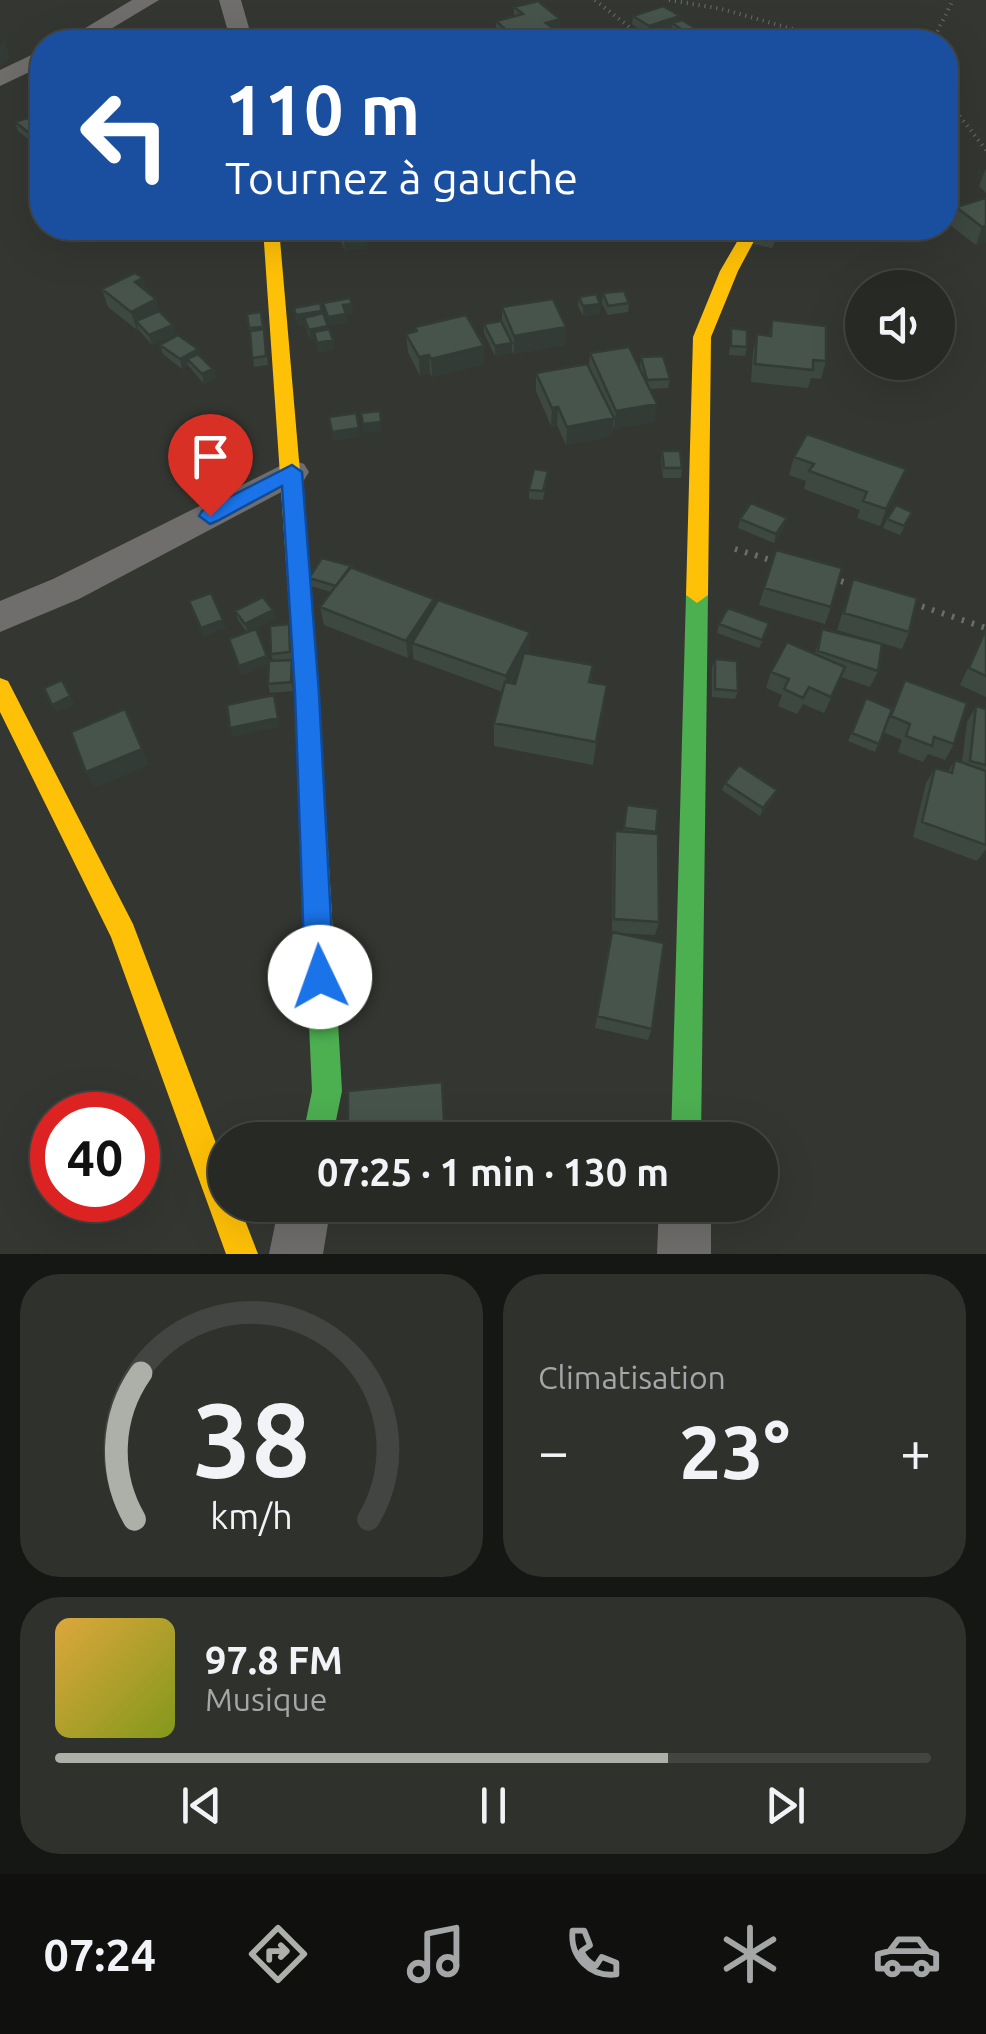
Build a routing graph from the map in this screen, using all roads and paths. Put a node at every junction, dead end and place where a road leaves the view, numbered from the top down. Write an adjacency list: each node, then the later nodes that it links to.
1 (148, 0): 6 (street)
2 (230, 0): 7 (street)
3 (595, 0): 8 (path)
4 (669, 0): 9 (path)
5 (952, 2): 10 (path)
6 (94, 30)
7 (239, 30)
8 (633, 30)
9 (796, 30)
10 (938, 30)
11 (30, 63): 12 (street)
12 (0, 79)
13 (958, 111): 14 (path)
14 (986, 150)
15 (272, 240): 17 (street)
16 (747, 240): 18 (street)
17 (292, 472): 23 (street); 26 (street)
18 (696, 538): 19 (path); 27 (street)
19 (788, 565)
20 (826, 576): 21 (path)
21 (864, 588)
22 (900, 599): 24 (path)
23 (0, 617)
24 (986, 628)
25 (0, 688): 30 (street)
26 (320, 1122)
27 (686, 1122)
28 (302, 1222): 31 (street)
29 (685, 1222): 32 (street)
30 (242, 1254)
31 (296, 1254)
32 (684, 1254)

